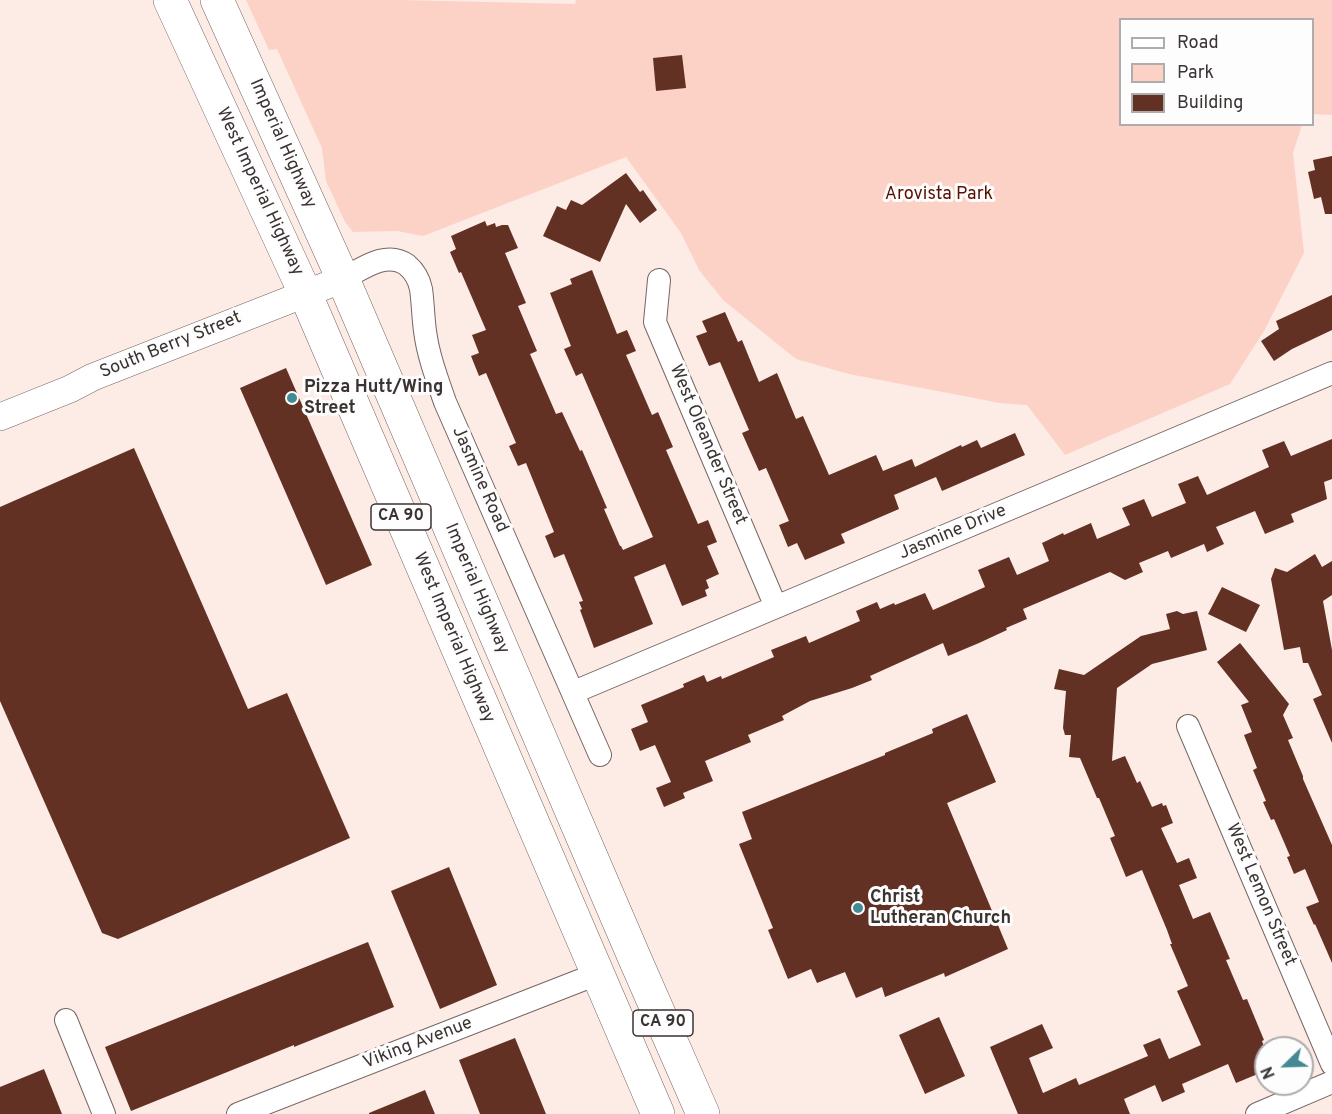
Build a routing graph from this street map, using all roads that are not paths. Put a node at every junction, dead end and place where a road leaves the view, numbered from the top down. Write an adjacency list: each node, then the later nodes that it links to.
1 (170, 0): 5 (main road, West Imperial Highway / CA 90)
2 (220, 7): 3 (main road, Imperial Highway / CA 90)
3 (343, 279): 5 (street, South Berry Street); 9 (street, Jasmine Road); 12 (main road, Imperial Highway / CA 90)
4 (659, 280): 8 (street, West Oleander Street)
5 (305, 293): 7 (street, South Berry Street); 13 (main road, West Imperial Highway / CA 90)
6 (1332, 373): 8 (street, Jasmine Drive)
7 (0, 417)
8 (776, 607): 9 (street, Jasmine Drive)
9 (574, 692): 11 (street, Jasmine Road)
10 (1188, 726): 15 (street, West Lemon Street)
11 (600, 754)
12 (635, 959): 13 (main road); 20 (main road, Imperial Highway / CA 90)
13 (597, 974): 18 (street, Viking Avenue); 19 (main road, West Imperial Highway / CA 90)
14 (66, 1020): 17 (street)
15 (1332, 1064)
16 (1332, 1082): 21 (street)
17 (104, 1114)
18 (238, 1114)
19 (658, 1114)
20 (703, 1114)
21 (1257, 1114)

